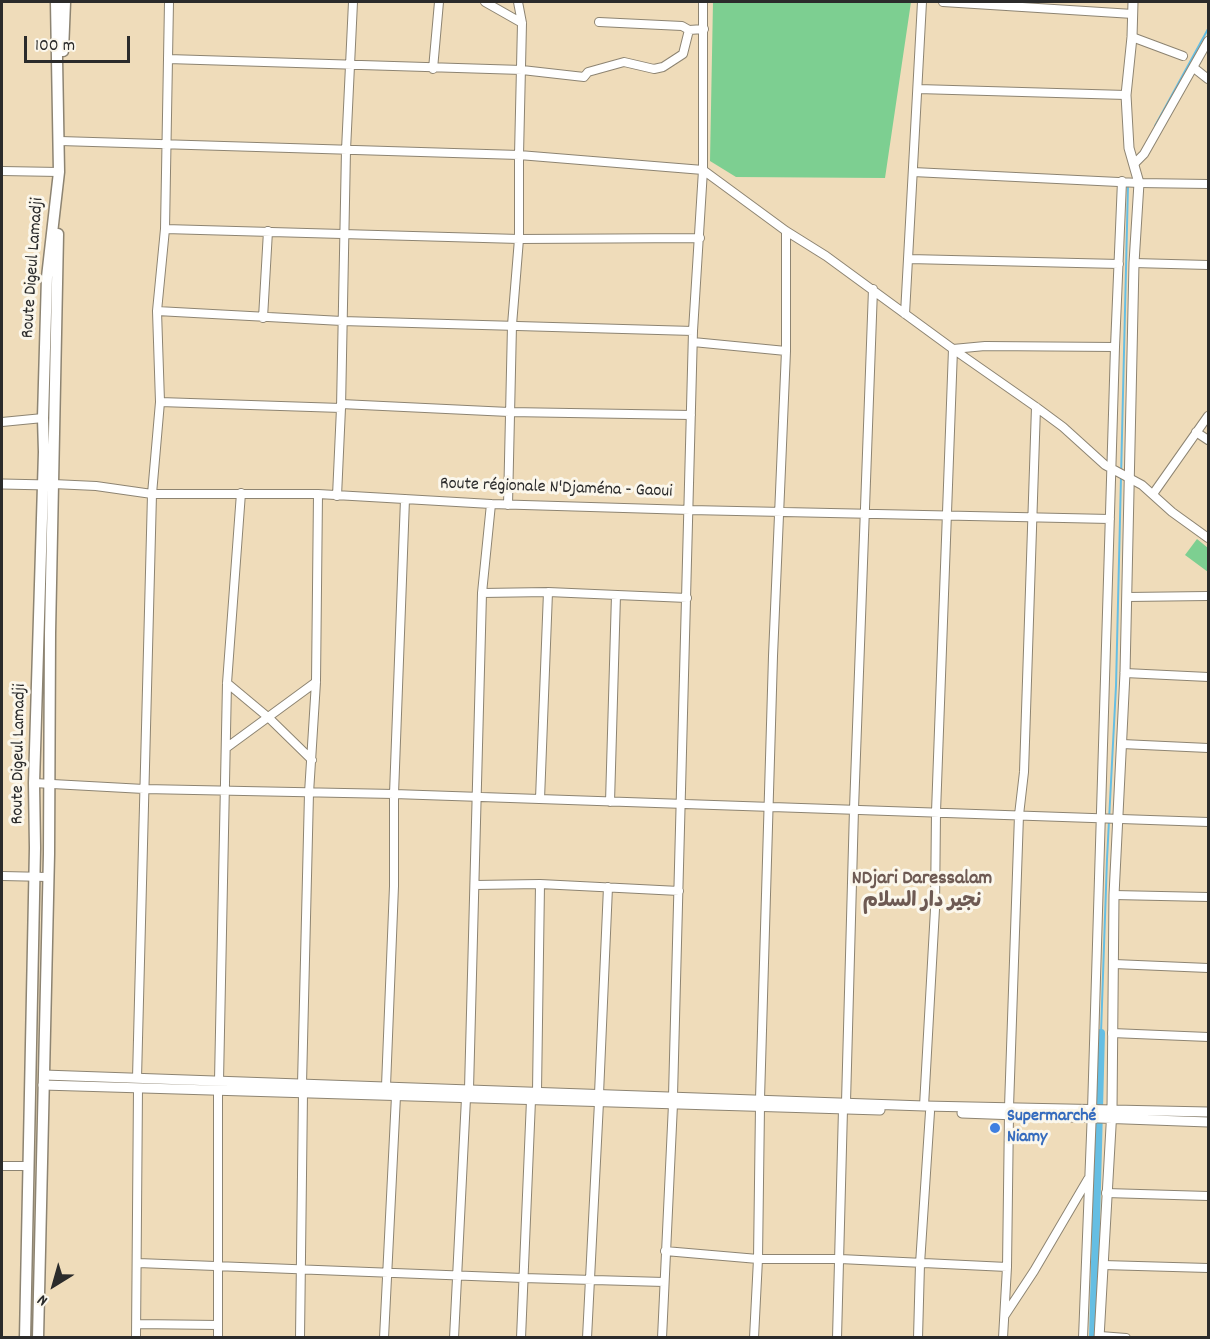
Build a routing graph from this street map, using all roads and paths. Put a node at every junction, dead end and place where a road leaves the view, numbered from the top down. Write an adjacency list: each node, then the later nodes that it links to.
1 (56, 2): 35 (main road, Route Digeul Lamadji)
2 (65, 2): 28 (main road, Route Digeul Lamadji)
3 (169, 2): 20 (street)
4 (353, 2): 21 (street)
5 (439, 2): 23 (street)
6 (485, 2): 14 (street)
7 (518, 2): 14 (street)
8 (703, 2): 15 (street)
9 (922, 2): 26 (street)
10 (943, 2): 12 (street)
11 (1133, 2): 12 (street)
12 (1133, 14): 17 (street)
13 (599, 22): 16 (street)
14 (522, 23): 24 (street)
15 (704, 29): 16 (street); 33 (street)
16 (689, 30): 24 (street)
17 (1132, 37): 19 (street); 27 (street)
18 (1209, 41): 22 (street)
19 (1183, 56)
20 (168, 59): 21 (street); 29 (street)
21 (350, 65): 23 (street); 30 (street)
22 (1194, 68): 25 (street); 32 (street)
23 (434, 69): 24 (street)
24 (522, 70): 31 (street)
25 (1209, 79)
26 (918, 89): 27 (street); 36 (street)
27 (1126, 95): 32 (street)
28 (60, 141): 29 (street); 35 (main road, Route Digeul Lamadji)
29 (167, 143): 30 (street); 40 (street)
30 (346, 150): 31 (street); 43 (street)
31 (519, 155): 33 (street); 44 (street)
32 (1134, 164): 38 (street)
33 (703, 170): 42 (street); 45 (street)
34 (2, 171): 35 (street)
35 (59, 172): 67 (main road, Route Digeul Lamadji); 74 (main road, Route Digeul Lamadji)
36 (913, 172): 37 (street); 46 (street)
37 (1122, 182): 38 (street); 48 (street)
38 (1138, 183): 39 (street); 47 (street)
39 (1209, 184)
40 (165, 229): 41 (street); 51 (street)
41 (268, 231): 43 (street); 53 (street)
42 (786, 231): 50 (street); 60 (street)
43 (345, 234): 44 (street); 54 (street)
44 (519, 238): 45 (street); 55 (street)
45 (700, 238): 56 (street)
46 (909, 259): 48 (street); 52 (street)
47 (1134, 263): 49 (street); 72 (street)
48 (1119, 264): 58 (street)
49 (1209, 265)
50 (873, 289): 52 (street); 85 (street)
51 (157, 312): 53 (street); 61 (street)
52 (905, 314): 59 (street)
53 (263, 318): 54 (street)
54 (342, 321): 55 (street); 62 (street)
55 (512, 325): 56 (street); 64 (street)
56 (693, 331): 57 (street)
57 (693, 342): 60 (street); 65 (street)
58 (1115, 347): 59 (street); 71 (street)
59 (952, 349): 63 (street); 86 (street)
60 (786, 351): 84 (street)
61 (160, 402): 62 (street); 75 (street)
62 (341, 406): 64 (street); 79 (street)
63 (1036, 407): 71 (street); 87 (street)
64 (509, 412): 65 (street); 82 (street)
65 (691, 415): 83 (street)
66 (1209, 416): 69 (street)
67 (43, 418): 68 (street); 74 (main road, Route Digeul Lamadji)
68 (2, 422)
69 (1196, 432): 70 (street); 78 (street)
70 (1209, 440)
71 (1113, 470): 72 (street); 88 (street)
72 (1129, 476): 78 (street); 94 (street)
73 (2, 484): 74 (street, Route régionale N'Djaména - Gaoui)
74 (48, 485): 75 (street, Route régionale N'Djaména - Gaoui); 105 (main road, Route Digeul Lamadji); 106 (main road, Route Digeul Lamadji)
75 (152, 494): 76 (street, Route régionale N'Djaména - Gaoui); 107 (street)
76 (240, 494): 77 (street, Route régionale N'Djaména - Gaoui); 99 (street)
77 (318, 494): 79 (street, Route régionale N'Djaména - Gaoui); 98 (street)
78 (1153, 494): 89 (street)
79 (337, 496): 80 (street, Route régionale N'Djaména - Gaoui)
80 (405, 499): 81 (street, Route régionale N'Djaména - Gaoui); 110 (street)
81 (490, 504): 82 (street, Route régionale N'Djaména - Gaoui); 91 (street)
82 (508, 505): 83 (street, Route régionale N'Djaména - Gaoui)
83 (690, 510): 84 (street, Route régionale N'Djaména - Gaoui); 95 (street)
84 (780, 512): 85 (street, Route régionale N'Djaména - Gaoui); 115 (street)
85 (865, 513): 86 (street, Route régionale N'Djaména - Gaoui); 116 (street)
86 (947, 514): 87 (street, Route régionale N'Djaména - Gaoui); 117 (street)
87 (1031, 516): 88 (street, Route régionale N'Djaména - Gaoui); 118 (street)
88 (1110, 519): 119 (street)
89 (1209, 538)
90 (548, 592): 91 (street); 92 (street); 112 (street)
91 (483, 593): 111 (street)
92 (616, 595): 95 (street); 113 (street)
93 (1209, 596): 94 (street)
94 (1127, 597): 96 (street)
95 (687, 598): 114 (street)
96 (1125, 673): 97 (street); 101 (street)
97 (1209, 677)
98 (316, 682): 100 (street); 104 (street)
99 (227, 683): 100 (street); 102 (street)
100 (269, 718): 102 (street); 104 (street)
101 (1122, 744): 103 (street); 120 (street)
102 (226, 748): 108 (street)
103 (1209, 748)
104 (312, 760): 109 (street)
105 (34, 783): 106 (street); 123 (main road, Route Digeul Lamadji)
106 (49, 784): 107 (street); 124 (main road, Route Digeul Lamadji)
107 (144, 789): 108 (street); 135 (street)
108 (225, 791): 109 (street); 137 (street)
109 (309, 793): 110 (street); 140 (street)
110 (394, 794): 111 (street); 138 (street)
111 (477, 796): 112 (street); 126 (street)
112 (540, 799): 113 (street)
113 (610, 802): 114 (street)
114 (681, 804): 115 (street); 128 (street)
115 (768, 807): 116 (street); 147 (street)
116 (854, 809): 117 (street); 148 (street)
117 (936, 812): 118 (street); 149 (street)
118 (1019, 815): 119 (street); 150 (street)
119 (1101, 817): 120 (street); 152 (street)
120 (1117, 818): 121 (street); 129 (street)
121 (1209, 822)
122 (2, 876): 123 (street)
123 (35, 877): 124 (street); 155 (main road, Route Digeul Lamadji)
124 (48, 877): 136 (main road, Route Digeul Lamadji)
125 (540, 884): 126 (street); 127 (street); 141 (street)
126 (475, 885): 142 (street)
127 (608, 887): 128 (street); 144 (street)
128 (679, 891): 146 (street)
129 (1114, 895): 130 (street); 131 (street)
130 (1209, 897)
131 (1114, 964): 132 (street); 133 (street)
132 (1209, 968)
133 (1112, 1033): 134 (street); 152 (street)
134 (1209, 1037)
135 (137, 1078): 136 (street); 137 (street)
136 (43, 1080): 139 (street); 179 (main road, Route Digeul Lamadji)
137 (219, 1086): 139 (street); 140 (street); 165 (street)
138 (386, 1086): 140 (street); 142 (street)
139 (138, 1088): 162 (street)
140 (302, 1088): 143 (street); 168 (street)
141 (537, 1091): 142 (street); 144 (street)
142 (467, 1094): 143 (street); 145 (street); 170 (street)
143 (396, 1096): 169 (street)
144 (599, 1098): 145 (street); 146 (street); 172 (street)
145 (531, 1100): 171 (street)
146 (673, 1100): 147 (street); 159 (street)
147 (760, 1103): 148 (street); 160 (street)
148 (844, 1105): 149 (street); 161 (street)
149 (927, 1109): 150 (street); 163 (street)
150 (1009, 1111): 152 (street); 166 (street)
151 (1209, 1112): 152 (street)
152 (1101, 1114): 153 (street); 156 (street); 157 (street)
153 (1209, 1122)
154 (2, 1166): 155 (street)
155 (29, 1166): 178 (main road, Route Digeul Lamadji)
156 (1089, 1178): 174 (street); 192 (street)
157 (1106, 1193): 158 (street); 164 (street)
158 (1209, 1196)
159 (665, 1251): 160 (street); 173 (street)
160 (758, 1259): 161 (street); 188 (street)
161 (840, 1259): 163 (street); 189 (street)
162 (138, 1263): 165 (street); 175 (street)
163 (920, 1264): 166 (street); 190 (street)
164 (1103, 1265): 167 (street); 177 (street)
165 (219, 1266): 168 (street); 176 (street)
166 (1007, 1267): 174 (street)
167 (1209, 1268)
168 (301, 1269): 169 (street); 182 (street)
169 (388, 1273): 170 (street); 183 (street)
170 (458, 1276): 171 (street); 184 (street)
171 (523, 1278): 172 (street); 185 (street)
172 (590, 1279): 173 (street); 186 (street)
173 (664, 1282): 187 (street)
174 (1003, 1317): 191 (street)
175 (136, 1324): 176 (street); 180 (street)
176 (218, 1325): 181 (street)
177 (1100, 1337): 193 (street)
178 (25, 1338)
179 (38, 1338)
180 (136, 1338)
181 (218, 1338)
182 (300, 1338)
183 (384, 1338)
184 (454, 1338)
185 (520, 1338)
186 (587, 1338)
187 (662, 1338)
188 (754, 1338)
189 (837, 1338)
190 (918, 1338)
191 (1001, 1338)
192 (1083, 1338)
193 (1126, 1338)

